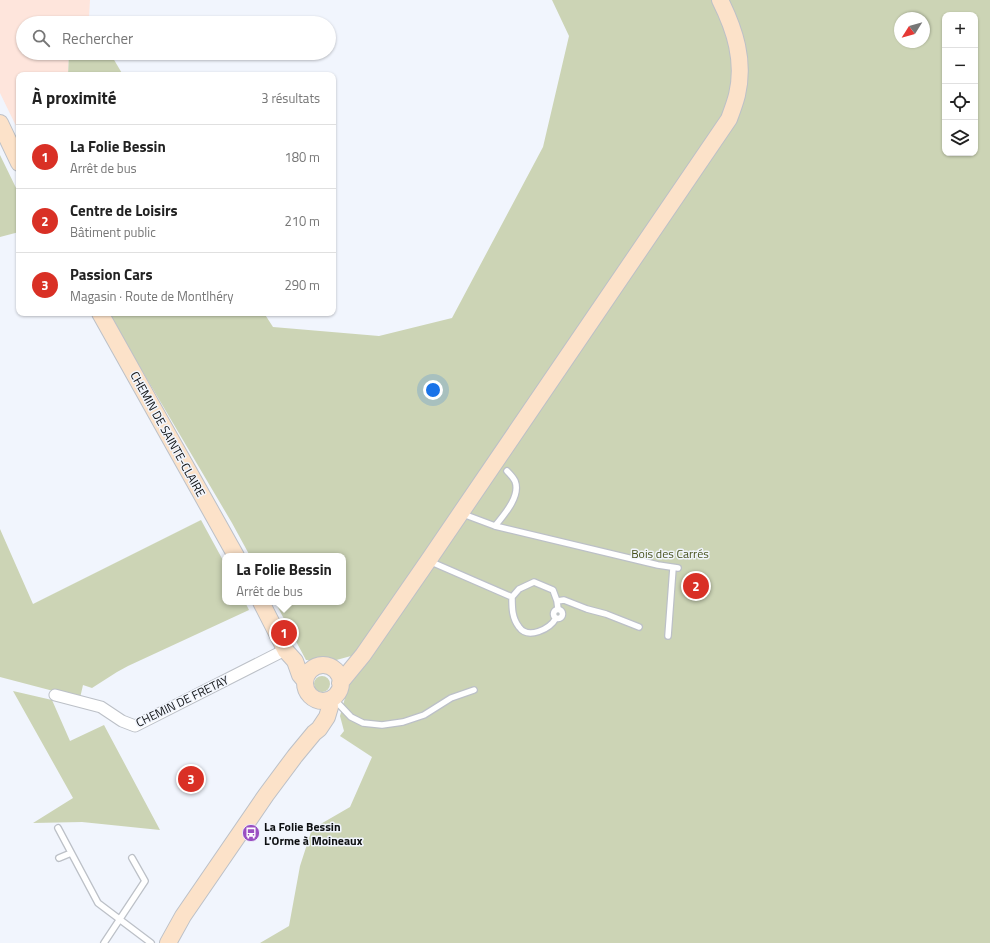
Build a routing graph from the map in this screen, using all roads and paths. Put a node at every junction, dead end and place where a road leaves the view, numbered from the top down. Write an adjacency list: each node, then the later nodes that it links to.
1 (720, 0): 6 (main road)
2 (0, 123): 3 (main road)
3 (16, 157)
4 (102, 316): 8 (main road, CHEMIN DE SAINTE-CLAIRE)
5 (507, 471): 7 (lane)
6 (460, 513): 7 (lane); 9 (main road)
7 (495, 526): 14 (lane)
8 (234, 553)
9 (428, 561): 10 (lane); 15 (main road)
10 (512, 597): 11 (lane); 11 (lane)
11 (557, 601): 13 (lane)
12 (263, 605): 16 (main road)
13 (639, 627)
14 (668, 636)
15 (363, 655): 17 (main road); 19 (main road)
16 (290, 656): 17 (main road); 18 (main road); 21 (street, CHEMIN DE FRETAY)
17 (323, 667): 18 (main road); 19 (main road)
18 (305, 681): 22 (main road)
19 (340, 683): 22 (main road)
20 (474, 690): 22 (lane)
21 (55, 695)
22 (326, 699): 27 (main road)
23 (58, 828): 24 (lane)
24 (71, 853): 25 (lane); 28 (lane)
25 (59, 858)
26 (132, 858): 28 (lane)
27 (183, 916): 31 (main road); 32 (main road)
28 (119, 919): 29 (lane); 30 (lane)
29 (104, 943)
30 (151, 943)
31 (160, 943)
32 (168, 943)

